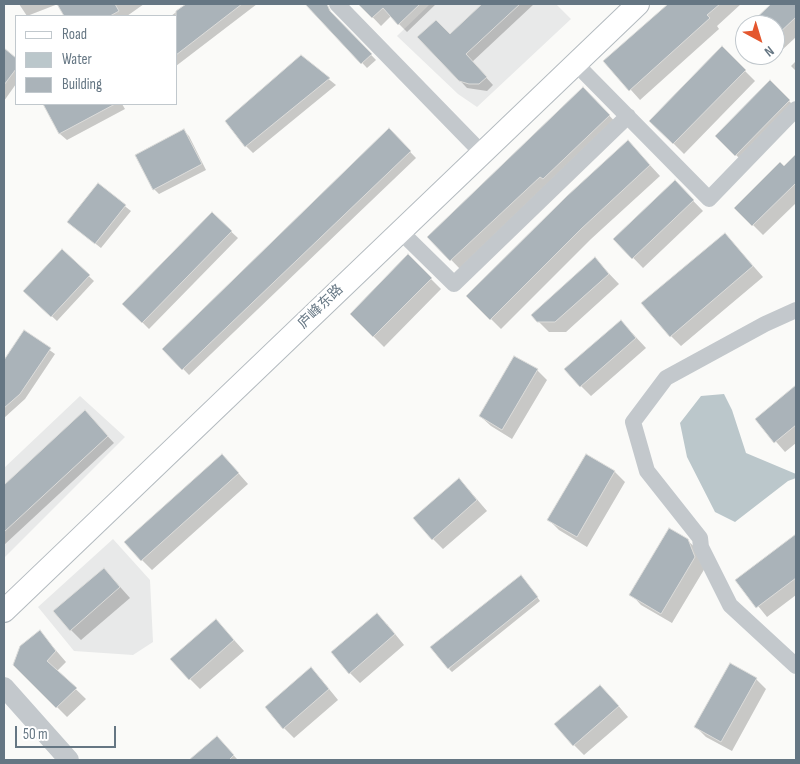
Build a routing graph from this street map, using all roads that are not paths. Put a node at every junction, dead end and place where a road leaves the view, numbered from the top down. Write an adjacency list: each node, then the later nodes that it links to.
1 (337, 4): 6 (street)
2 (638, 4): 3 (main road, 庐峰东路)
3 (576, 64): 5 (street); 6 (main road, 庐峰东路)
4 (796, 109): 5 (street)
5 (628, 116): 7 (street)
6 (482, 153): 7 (main road, 庐峰东路)
7 (400, 232): 9 (main road, 庐峰东路)
8 (796, 310): 10 (street)
9 (4, 611)
10 (796, 666)
11 (4, 687): 12 (street)
12 (69, 760)

